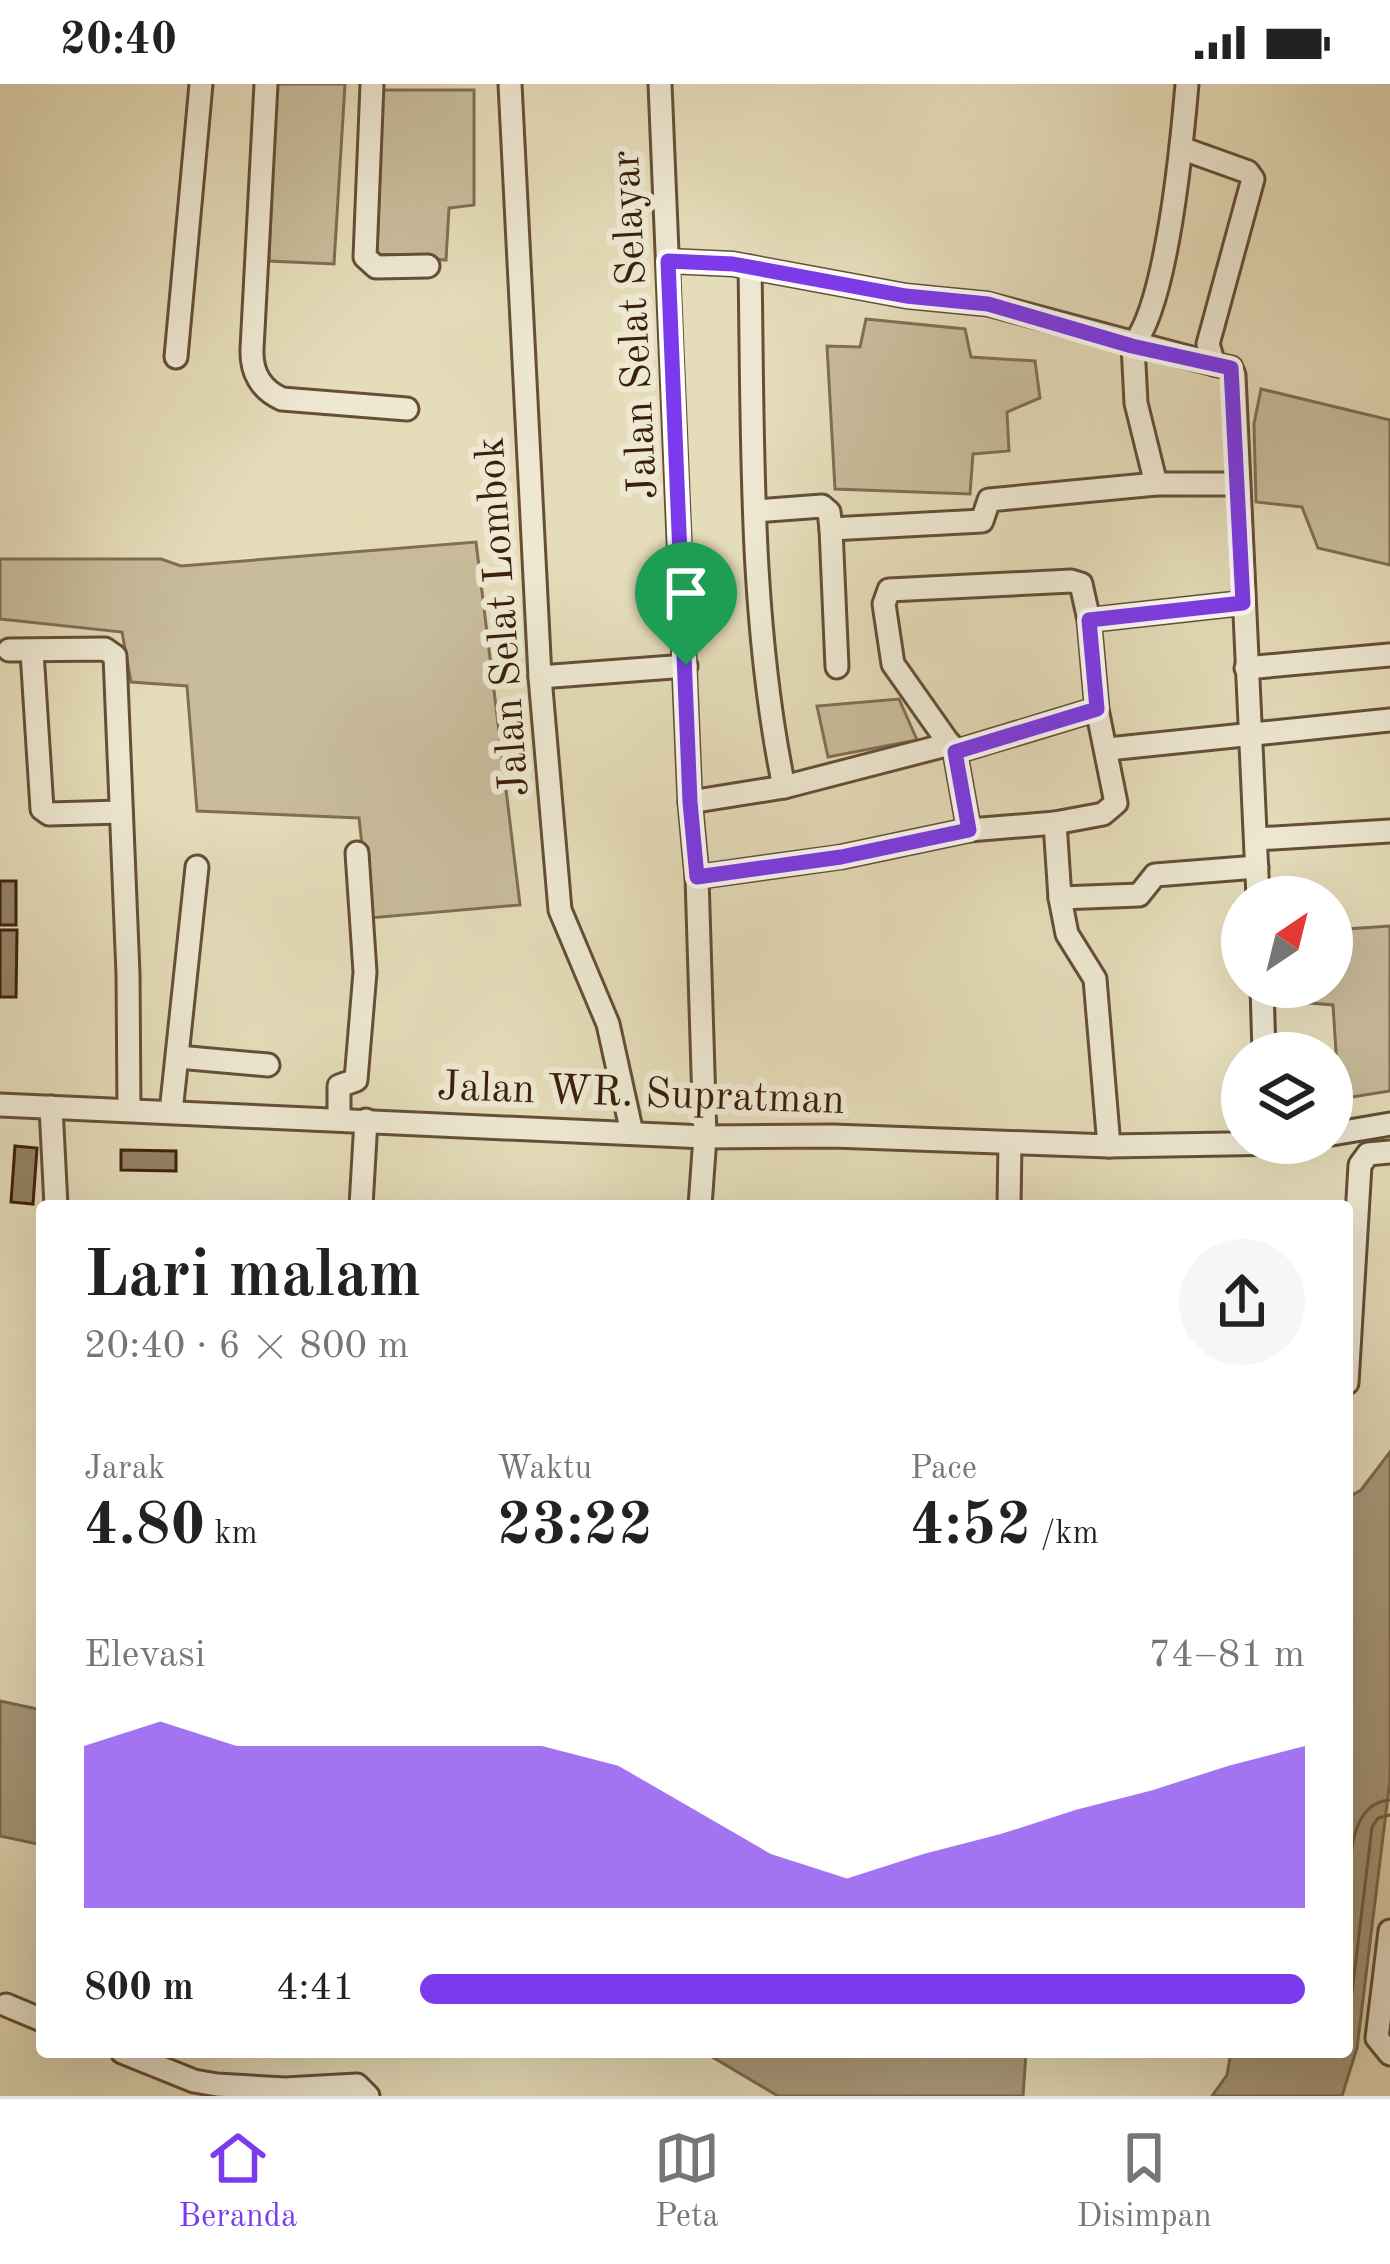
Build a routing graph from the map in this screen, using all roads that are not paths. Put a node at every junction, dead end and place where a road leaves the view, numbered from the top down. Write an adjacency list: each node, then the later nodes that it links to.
1 (201, 84): 13 (street)
2 (266, 84): 14 (street)
3 (372, 84): 9 (street)
4 (510, 84): 27 (street, Jalan Selat Lombok)
5 (660, 84): 8 (street, Jalan Selat Selayar)
6 (1187, 84): 7 (street)
7 (1181, 148): 11 (street); 12 (street)
8 (668, 261): 10 (street); 24 (street, Jalan Selat Selayar)
9 (428, 266)
10 (750, 267): 11 (street); 17 (street)
11 (1138, 338): 12 (street); 15 (street)
12 (1212, 356): 16 (street)
13 (176, 357)
14 (407, 409)
15 (1156, 484): 16 (street); 18 (street)
16 (1238, 484): 19 (street)
17 (755, 511): 18 (street); 33 (street)
18 (830, 529): 25 (street)
19 (1243, 603): 20 (street); 26 (street)
20 (1089, 620): 28 (street); 31 (street)
21 (9, 650): 22 (street)
22 (32, 652): 35 (street); 35 (street)
23 (1389, 656): 26 (street)
24 (686, 665): 27 (street); 34 (street, Jalan Selat Selayar)
25 (837, 667)
26 (1246, 668): 30 (street)
27 (540, 677): 55 (street, Jalan Selat Lombok)
28 (1097, 709): 31 (street); 32 (street)
29 (1390, 720): 30 (street)
30 (1249, 737): 32 (street); 39 (street)
31 (952, 748): 33 (street); 37 (street)
32 (1108, 749): 36 (street)
33 (784, 788): 34 (street)
34 (690, 802): 44 (street, Jalan Selat Selayar)
35 (121, 812): 48 (street)
36 (1055, 823): 37 (street); 45 (street)
37 (969, 830): 44 (street)
38 (1390, 831): 39 (street)
39 (1258, 838): 42 (street)
40 (357, 853): 49 (street)
41 (197, 867): 47 (street)
42 (1257, 867): 43 (street); 45 (street)
43 (1257, 876)
44 (697, 877): 54 (street, Jalan Selat Selayar)
45 (1060, 898): 58 (street)
46 (268, 1065): 47 (street)
47 (173, 1086): 48 (street, Jalan WR. Supratman); 49 (street, Jalan WR. Supratman)
48 (129, 1095): 51 (street, Jalan WR. Supratman)
49 (339, 1102): 52 (street, Jalan WR. Supratman)
50 (0, 1105): 51 (street, Jalan WR. Supratman)
51 (51, 1107): 60 (street)
52 (366, 1120): 55 (street, Jalan WR. Supratman); 61 (street)
53 (1382, 1125): 59 (street)
54 (705, 1130): 55 (street, Jalan WR. Supratman); 56 (street, Jalan WR. Supratman); 62 (street, Jalan Selat Selayar)
55 (632, 1133)
56 (1010, 1144): 58 (street, Jalan WR. Supratman); 63 (street)
57 (1221, 1145): 58 (street, Jalan WR. Supratman)
58 (1109, 1146)
59 (1390, 1149): 64 (street)
60 (56, 1200)
61 (361, 1200)
62 (700, 1200)
63 (1009, 1200)
64 (1353, 1282)
65 (1390, 1931): 68 (street)
66 (6, 2005): 67 (street)
67 (36, 2018)
68 (1390, 2054)
69 (137, 2058): 70 (street)
70 (368, 2096)

